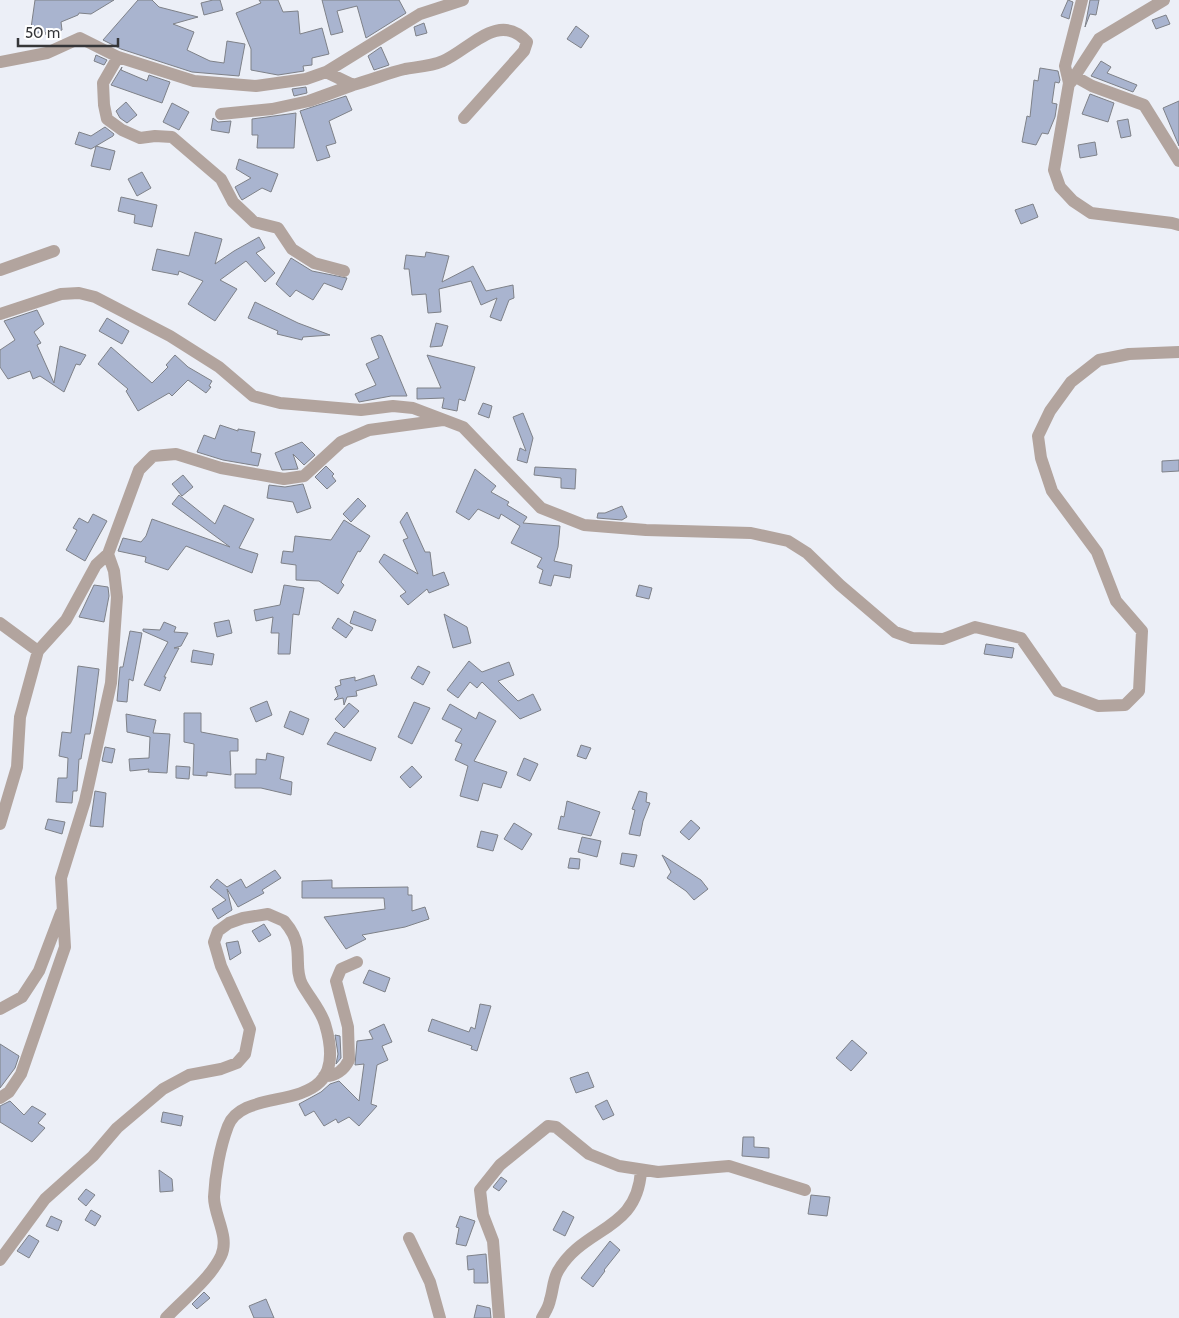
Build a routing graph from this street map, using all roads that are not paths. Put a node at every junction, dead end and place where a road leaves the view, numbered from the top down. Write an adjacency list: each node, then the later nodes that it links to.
1 (463, 0): 6 (street)
2 (1082, 0): 7 (street)
3 (1164, 0): 7 (street)
4 (118, 57): 5 (street); 6 (street); 15 (street)
5 (0, 62)
6 (326, 72): 8 (street)
7 (1073, 80): 11 (street); 12 (street)
8 (353, 85): 9 (street); 10 (street)
9 (221, 114)
10 (464, 118)
11 (1179, 161)
12 (1179, 225)
13 (54, 251): 14 (street)
14 (0, 270)
15 (344, 271)
16 (0, 314): 18 (street)
17 (1179, 352): 18 (street)
18 (446, 420): 19 (street)
19 (108, 554): 21 (street); 23 (street)
20 (0, 623): 21 (street)
21 (38, 650): 22 (street)
22 (0, 824)
23 (62, 909): 25 (street); 27 (street)
24 (357, 962): 26 (street)
25 (0, 1009)
26 (324, 1076): 31 (street); 32 (street)
27 (0, 1098)
28 (641, 1171): 29 (street); 34 (street); 35 (street)
29 (805, 1190)
30 (409, 1238): 33 (street)
31 (0, 1260)
32 (166, 1318)
33 (440, 1318)
34 (499, 1318)
35 (542, 1318)

